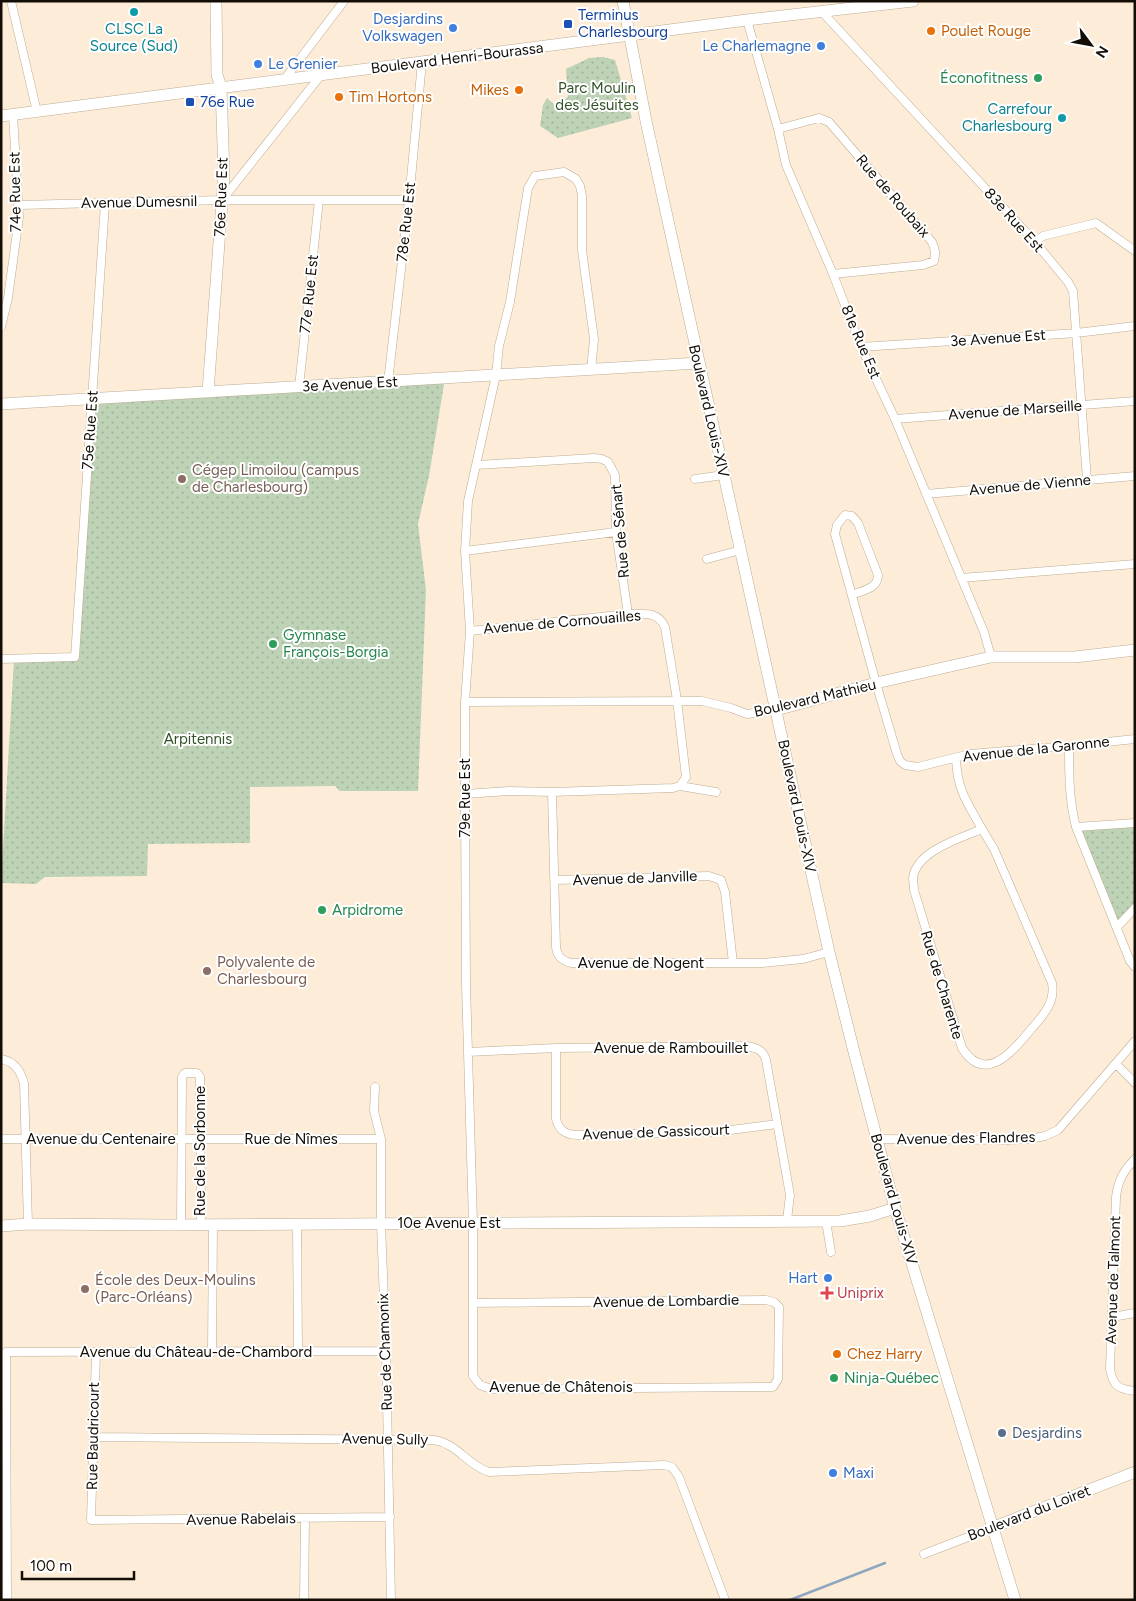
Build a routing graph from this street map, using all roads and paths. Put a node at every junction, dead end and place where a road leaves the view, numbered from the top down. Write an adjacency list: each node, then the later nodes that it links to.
1 (11, 1): 13 (street)
2 (216, 1): 12 (main road, 76e Rue Est)
3 (344, 1): 11 (street)
4 (623, 1): 8 (main road, Boulevard Louis-XIV)
5 (913, 1): 6 (main road, Boulevard Henri-Bourassa)
6 (828, 8): 7 (main road, Boulevard Henri-Bourassa); 21 (street, 83e Rue Est)
7 (747, 20): 8 (main road, Boulevard Henri-Bourassa); 15 (street, 81e Rue Est)
8 (628, 36): 9 (main road, Boulevard Henri-Bourassa); 28 (main road, Boulevard Louis-XIV)
9 (422, 62): 10 (main road, Boulevard Henri-Bourassa); 18 (street, 78e Rue Est)
10 (321, 75): 11 (main road, Boulevard Henri-Bourassa); 16 (street)
11 (284, 80): 12 (main road, Boulevard Henri-Bourassa)
12 (221, 87): 13 (main road, Boulevard Henri-Bourassa); 16 (main road, 76e Rue Est)
13 (37, 112): 14 (main road, Boulevard Henri-Bourassa)
14 (7, 116): 20 (street, 74e Rue Est)
15 (778, 129): 23 (street, 81e Rue Est); 23 (street, Rue de Roubaix)
16 (222, 200): 17 (street, Avenue Dumesnil); 19 (street, Avenue Dumesnil); 33 (main road, 76e Rue Est)
17 (320, 200): 18 (street, Avenue Dumesnil); 32 (street, 77e Rue Est)
18 (409, 200): 31 (street, 78e Rue Est)
19 (105, 204): 20 (street, Avenue Dumesnil); 34 (street, 75e Rue Est)
20 (19, 205): 25 (street, 74e Rue Est)
21 (1035, 242): 22 (street); 26 (street, 83e Rue Est)
22 (1135, 252)
23 (833, 274): 27 (street, 81e Rue Est)
24 (1135, 326): 26 (street, 3e Avenue Est)
25 (1, 327)
26 (1076, 333): 27 (street, 3e Avenue Est); 37 (street, 83e Rue Est)
27 (861, 347): 38 (street, 81e Rue Est)
28 (699, 363): 29 (main road, 3e Avenue Est); 40 (main road, Boulevard Louis-XIV)
29 (591, 370): 30 (main road, 3e Avenue Est); 30 (street, 79e Rue Est)
30 (496, 375): 31 (main road, 3e Avenue Est); 39 (street, 79e Rue Est)
31 (388, 382): 32 (main road, 3e Avenue Est)
32 (299, 387): 33 (main road, 3e Avenue Est)
33 (208, 392): 34 (main road, 3e Avenue Est)
34 (92, 399): 36 (main road, 3e Avenue Est); 56 (street, 75e Rue Est)
35 (1135, 401): 37 (street, Avenue de Marseille)
36 (1, 404)
37 (1082, 405): 38 (street, Avenue de Marseille); 43 (street, 83e Rue Est)
38 (895, 420): 44 (street, 81e Rue Est)
39 (477, 465): 45 (street, Rue de Sénart); 47 (street, 79e Rue Est)
40 (724, 475): 42 (street); 46 (main road, Boulevard Louis-XIV)
41 (1135, 476): 43 (street, Avenue de Vienne)
42 (694, 479)
43 (1087, 480): 44 (street, Avenue de Vienne)
44 (926, 494): 50 (street, 81e Rue Est)
45 (616, 532): 47 (street); 52 (street, Rue de Sénart)
46 (741, 550): 48 (street); 60 (main road, Boulevard Louis-XIV)
47 (465, 551): 53 (street, 79e Rue Est)
48 (707, 560)
49 (1135, 564): 50 (street)
50 (962, 578): 55 (street, 81e Rue Est)
51 (852, 595): 51 (street); 57 (street)
52 (628, 614): 53 (street, Avenue de Cornouailles); 58 (street, Avenue de Cornouailles)
53 (470, 631): 59 (street, 79e Rue Est)
54 (1135, 650): 55 (main road, Boulevard Mathieu)
55 (991, 657): 57 (main road, Boulevard Mathieu)
56 (1, 659)
57 (876, 684): 60 (main road, Boulevard Mathieu); 63 (street, Avenue de la Garonne)
58 (676, 700): 59 (street, Boulevard Mathieu); 60 (street, Boulevard Mathieu); 64 (street, Avenue de Cornouailles)
59 (465, 702): 67 (street, 79e Rue Est)
60 (776, 710): 74 (main road, Boulevard Louis-XIV)
61 (1135, 739): 62 (street, Avenue de la Garonne)
62 (1069, 746): 63 (street, Avenue de la Garonne); 69 (street)
63 (956, 758): 70 (street, Rue de Charente)
64 (680, 786): 65 (street); 66 (street)
65 (552, 792): 67 (street); 71 (street, Avenue de Nogent)
66 (716, 792)
67 (465, 794): 79 (street, 79e Rue Est)
68 (1135, 823): 69 (street)
69 (1076, 827): 73 (street)
70 (982, 829): 70 (street, Rue de Charente)
71 (555, 880): 75 (street, Avenue de Janville); 75 (street, Avenue de Nogent)
72 (1135, 908): 73 (street)
73 (1118, 926): 76 (street)
74 (829, 952): 75 (street, Avenue de Nogent); 89 (main road, Boulevard Louis-XIV)
75 (733, 963)
76 (1135, 967)
77 (1135, 1041): 81 (street, Avenue des Flandres)
78 (556, 1048): 79 (street, Avenue de Rambouillet); 84 (street, Avenue de Rambouillet); 84 (street, Avenue de Gassicourt)
79 (468, 1052): 95 (street, 79e Rue Est)
80 (1, 1059): 85 (street)
81 (1116, 1064): 82 (street); 89 (street, Avenue des Flandres)
82 (1135, 1083)
83 (375, 1087): 88 (street)
84 (777, 1124): 93 (street, Avenue de Rambouillet)
85 (26, 1139): 86 (street, Avenue du Centenaire); 90 (street, Avenue du Centenaire); 96 (street)
86 (182, 1139): 87 (street, Avenue du Centenaire); 87 (street, Rue de la Sorbonne); 100 (street, Rue de la Sorbonne)
87 (201, 1139): 88 (street, Rue de Nîmes); 101 (street, Rue de la Sorbonne)
88 (381, 1139): 99 (street)
89 (876, 1139): 92 (main road, Boulevard Louis-XIV)
90 (1, 1140)
91 (1135, 1159): 106 (street, Avenue de Talmont)
92 (895, 1208): 94 (main road, 10e Avenue Est); 120 (main road, Boulevard Louis-XIV)
93 (787, 1220): 94 (main road, 10e Avenue Est); 95 (main road, 10e Avenue Est)
94 (826, 1221): 103 (street)
95 (473, 1223): 99 (main road, 10e Avenue Est); 104 (street, Avenue de Châtenois)
96 (28, 1224): 100 (main road, 10e Avenue Est); 102 (main road, 10e Avenue Est)
97 (213, 1224): 98 (main road, 10e Avenue Est); 101 (main road, 10e Avenue Est); 110 (street)
98 (297, 1224): 99 (main road, 10e Avenue Est); 107 (street)
99 (381, 1224): 108 (street, Rue de Chamonix)
100 (182, 1225): 101 (main road, 10e Avenue Est)
101 (201, 1225)
102 (1, 1226)
103 (831, 1252)
104 (473, 1303): 111 (street, Avenue de Châtenois); 111 (street, Avenue de Lombardie)
105 (1135, 1312): 106 (street)
106 (1112, 1317): 112 (street, Avenue de Talmont)
107 (298, 1351): 108 (street, Avenue du Château-de-Chambord); 110 (street, Avenue du Château-de-Chambord)
108 (386, 1351): 114 (street, Rue de Chamonix)
109 (96, 1352): 110 (street, Avenue du Château-de-Chambord); 113 (street, Rue Baudricourt); 116 (street, Avenue du Château-de-Chambord)
110 (212, 1352)
111 (775, 1384)
112 (1135, 1390)
113 (93, 1437): 114 (street, Avenue Sully); 119 (street, Rue Baudricourt)
114 (388, 1438): 117 (street, Rue de Chamonix); 125 (street, Avenue Sully)
115 (1135, 1472): 120 (main road, Boulevard du Loiret)
116 (4, 1480): 122 (street)
117 (390, 1517): 118 (street, Avenue Rabelais); 124 (street, Rue de Chamonix)
118 (305, 1518): 119 (street, Avenue Rabelais); 123 (street)
119 (91, 1520)
120 (994, 1527): 121 (street, Boulevard du Loiret); 126 (main road, Boulevard Louis-XIV)
121 (924, 1554)
122 (6, 1600)
123 (304, 1600)
124 (391, 1600)
125 (725, 1600)
126 (1016, 1600)

